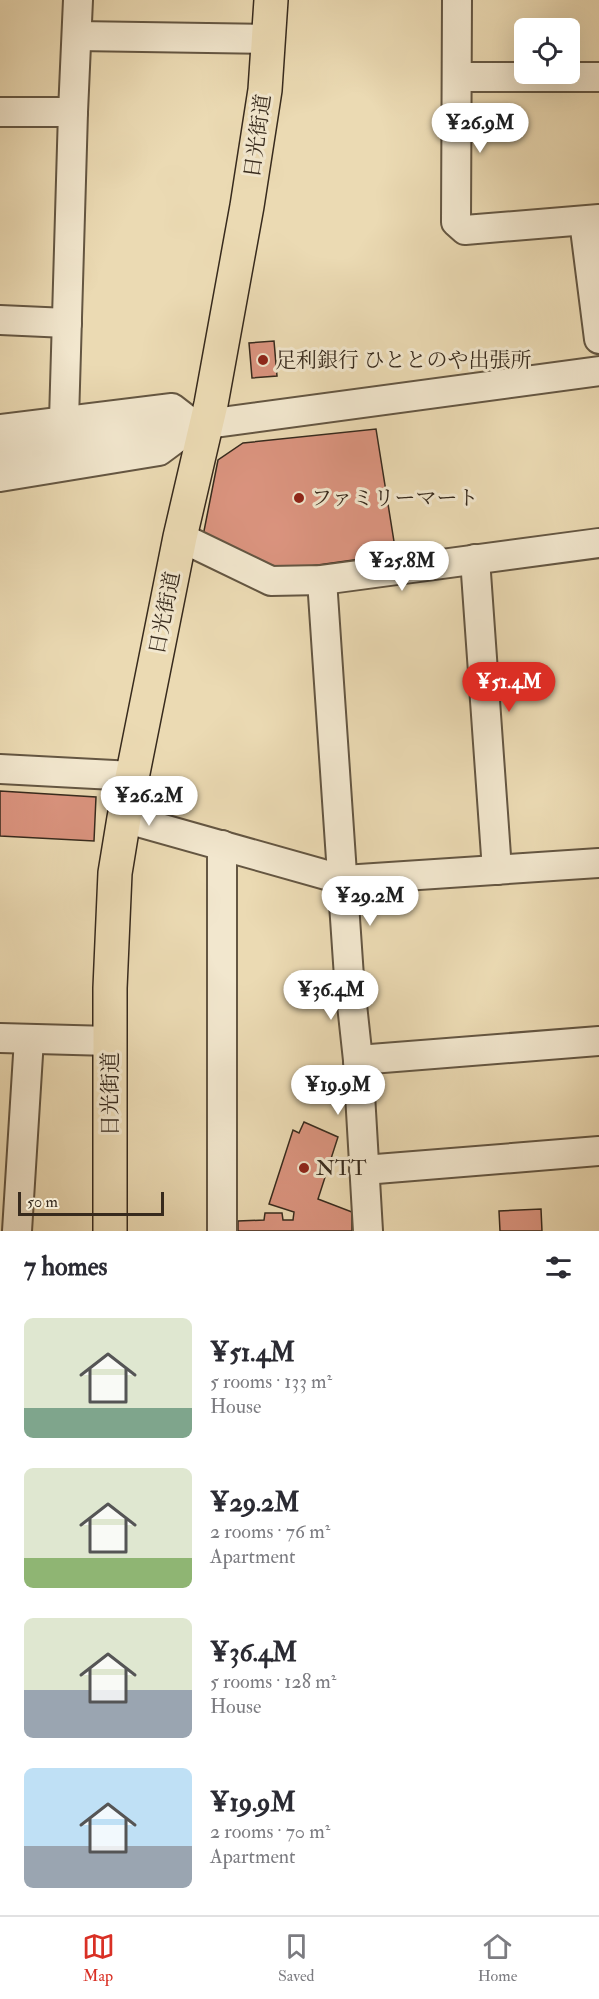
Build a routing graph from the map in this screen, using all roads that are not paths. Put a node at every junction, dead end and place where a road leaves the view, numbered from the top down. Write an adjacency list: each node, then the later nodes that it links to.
1 (78, 0): 4 (street)
2 (271, 0): 5 (main road, 日光街道)
3 (457, 0): 6 (street)
4 (77, 36): 5 (street); 9 (street)
5 (269, 39): 16 (main road, 日光街道)
6 (458, 77): 7 (street); 10 (street)
7 (599, 77)
8 (0, 112): 9 (street)
9 (73, 112): 12 (street)
10 (591, 220): 13 (street)
11 (0, 320): 12 (street)
12 (67, 323): 15 (street)
13 (599, 339)
14 (599, 371): 16 (street)
15 (64, 420): 16 (street); 17 (street)
16 (200, 424): 18 (street); 19 (street); 20 (main road, 日光街道)
17 (0, 429)
18 (0, 452)
19 (0, 477)
20 (180, 537): 23 (street); 25 (main road, 日光街道)
21 (599, 543): 22 (street)
22 (475, 559): 23 (street); 29 (street)
23 (322, 580): 30 (street)
24 (0, 769): 25 (street)
25 (133, 776): 26 (main road, 日光街道)
26 (124, 818): 27 (street); 33 (main road, 日光街道)
27 (222, 845): 30 (street); 40 (street)
28 (599, 863): 29 (street)
29 (496, 870): 30 (street)
30 (344, 880): 35 (street)
31 (0, 1038): 32 (street)
32 (29, 1039): 33 (street); 38 (street)
33 (110, 1041): 39 (main road, 日光街道)
34 (599, 1041): 35 (street)
35 (358, 1060): 37 (street)
36 (599, 1151): 37 (street)
37 (364, 1170): 41 (street)
38 (17, 1231)
39 (110, 1231)
40 (222, 1231)
41 (368, 1231)

